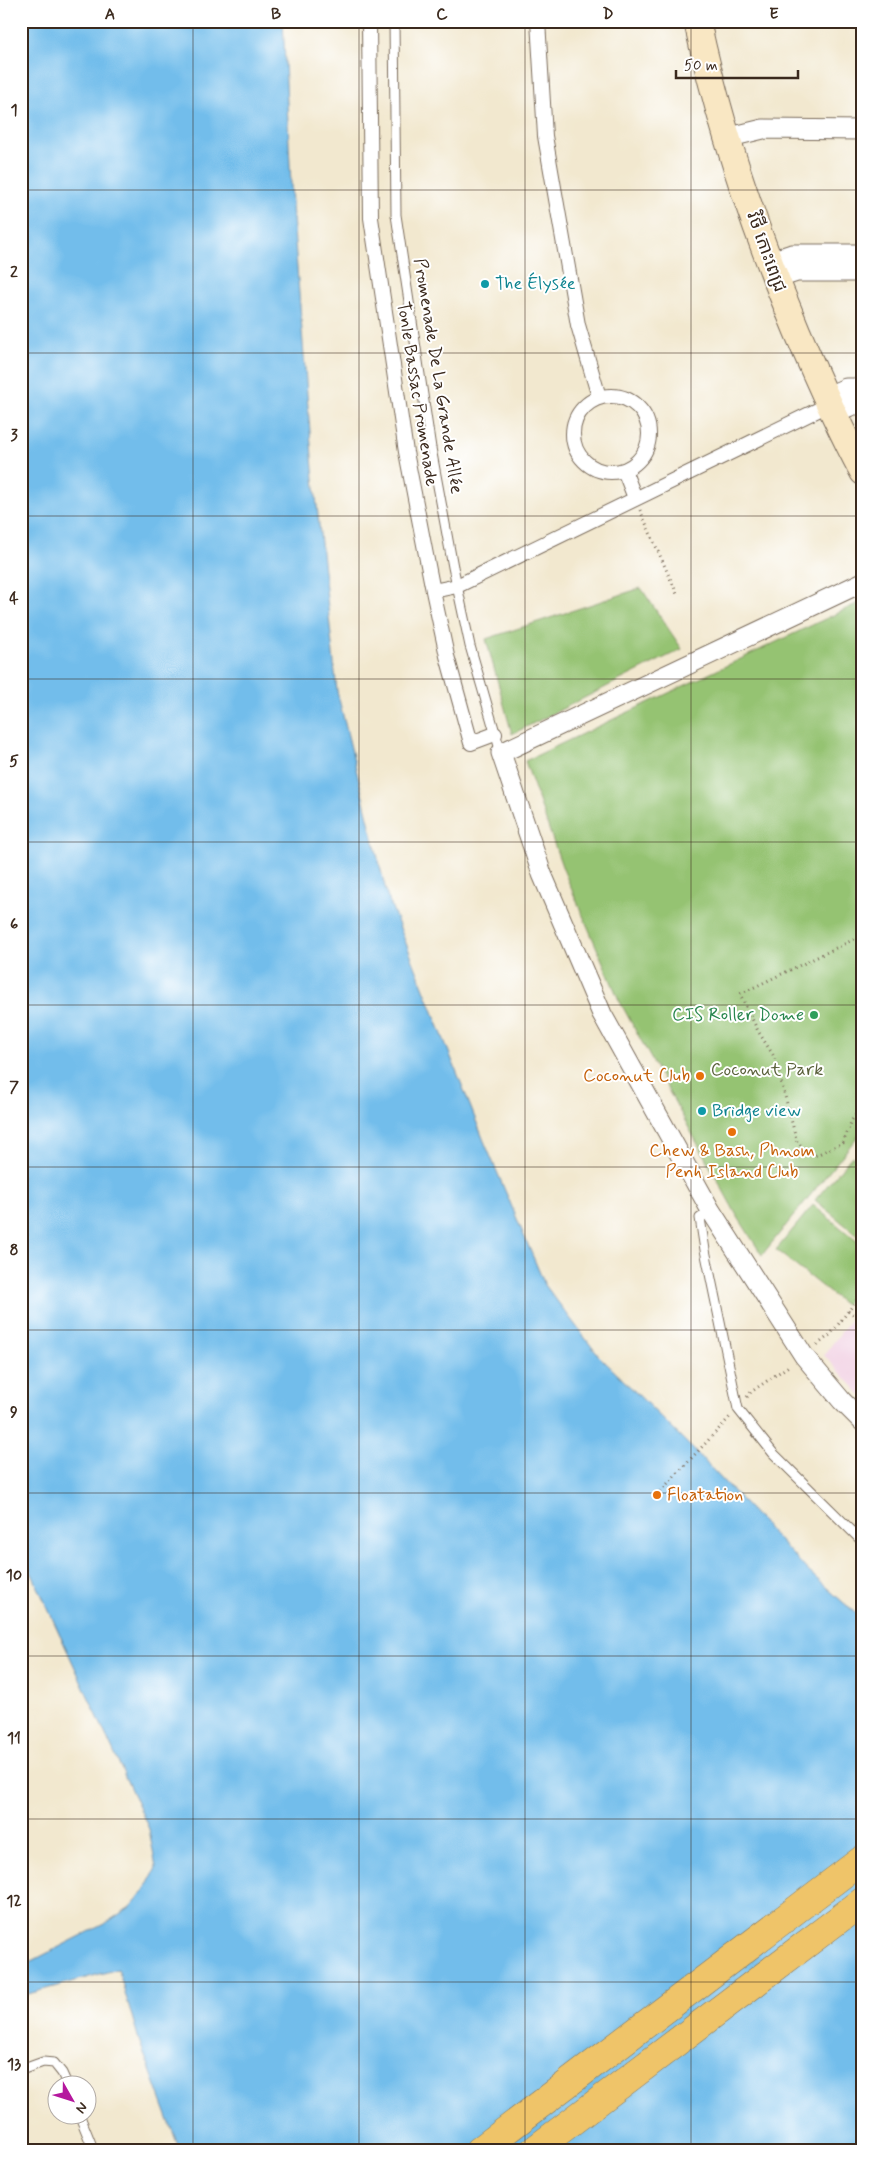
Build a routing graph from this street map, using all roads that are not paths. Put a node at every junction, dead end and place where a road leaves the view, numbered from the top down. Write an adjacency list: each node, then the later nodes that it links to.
1 (369, 21): 19 (street, Tonle Bassac Promenade)
2 (394, 21): 18 (lane, Promenade De La Grande Allée)
3 (538, 21): 11 (street)
4 (697, 21): 6 (main road, វិថី កោះពេជ្រ)
5 (863, 130): 6 (street)
6 (726, 138): 8 (main road, វិថី កោះពេជ្រ)
7 (863, 254): 8 (street)
8 (772, 271): 9 (street); 12 (main road, វិថី កោះពេជ្រ)
9 (863, 272)
10 (863, 388): 12 (street)
11 (599, 397): 14 (street); 14 (street)
12 (830, 405): 13 (street); 15 (main road, វិថី កោះពេជ្រ); 16 (street)
13 (863, 405)
14 (624, 470): 16 (street)
15 (863, 472)
16 (635, 498): 18 (street)
17 (863, 582): 21 (street)
18 (457, 586): 19 (street); 20 (lane, Promenade De La Grande Allée)
19 (432, 591): 20 (street, Tonle Bassac Promenade)
20 (495, 734): 21 (lane, Promenade De La Grande Allée)
21 (501, 753): 22 (street)
22 (711, 1212): 23 (street); 24 (lane)
23 (863, 1422)
24 (863, 1542)
25 (863, 1859): 31 (main road)
26 (863, 1901): 32 (main road)
27 (21, 2070): 28 (lane)
28 (62, 2074)
29 (83, 2124): 30 (lane)
30 (94, 2151)
31 (479, 2151)
32 (534, 2151)

